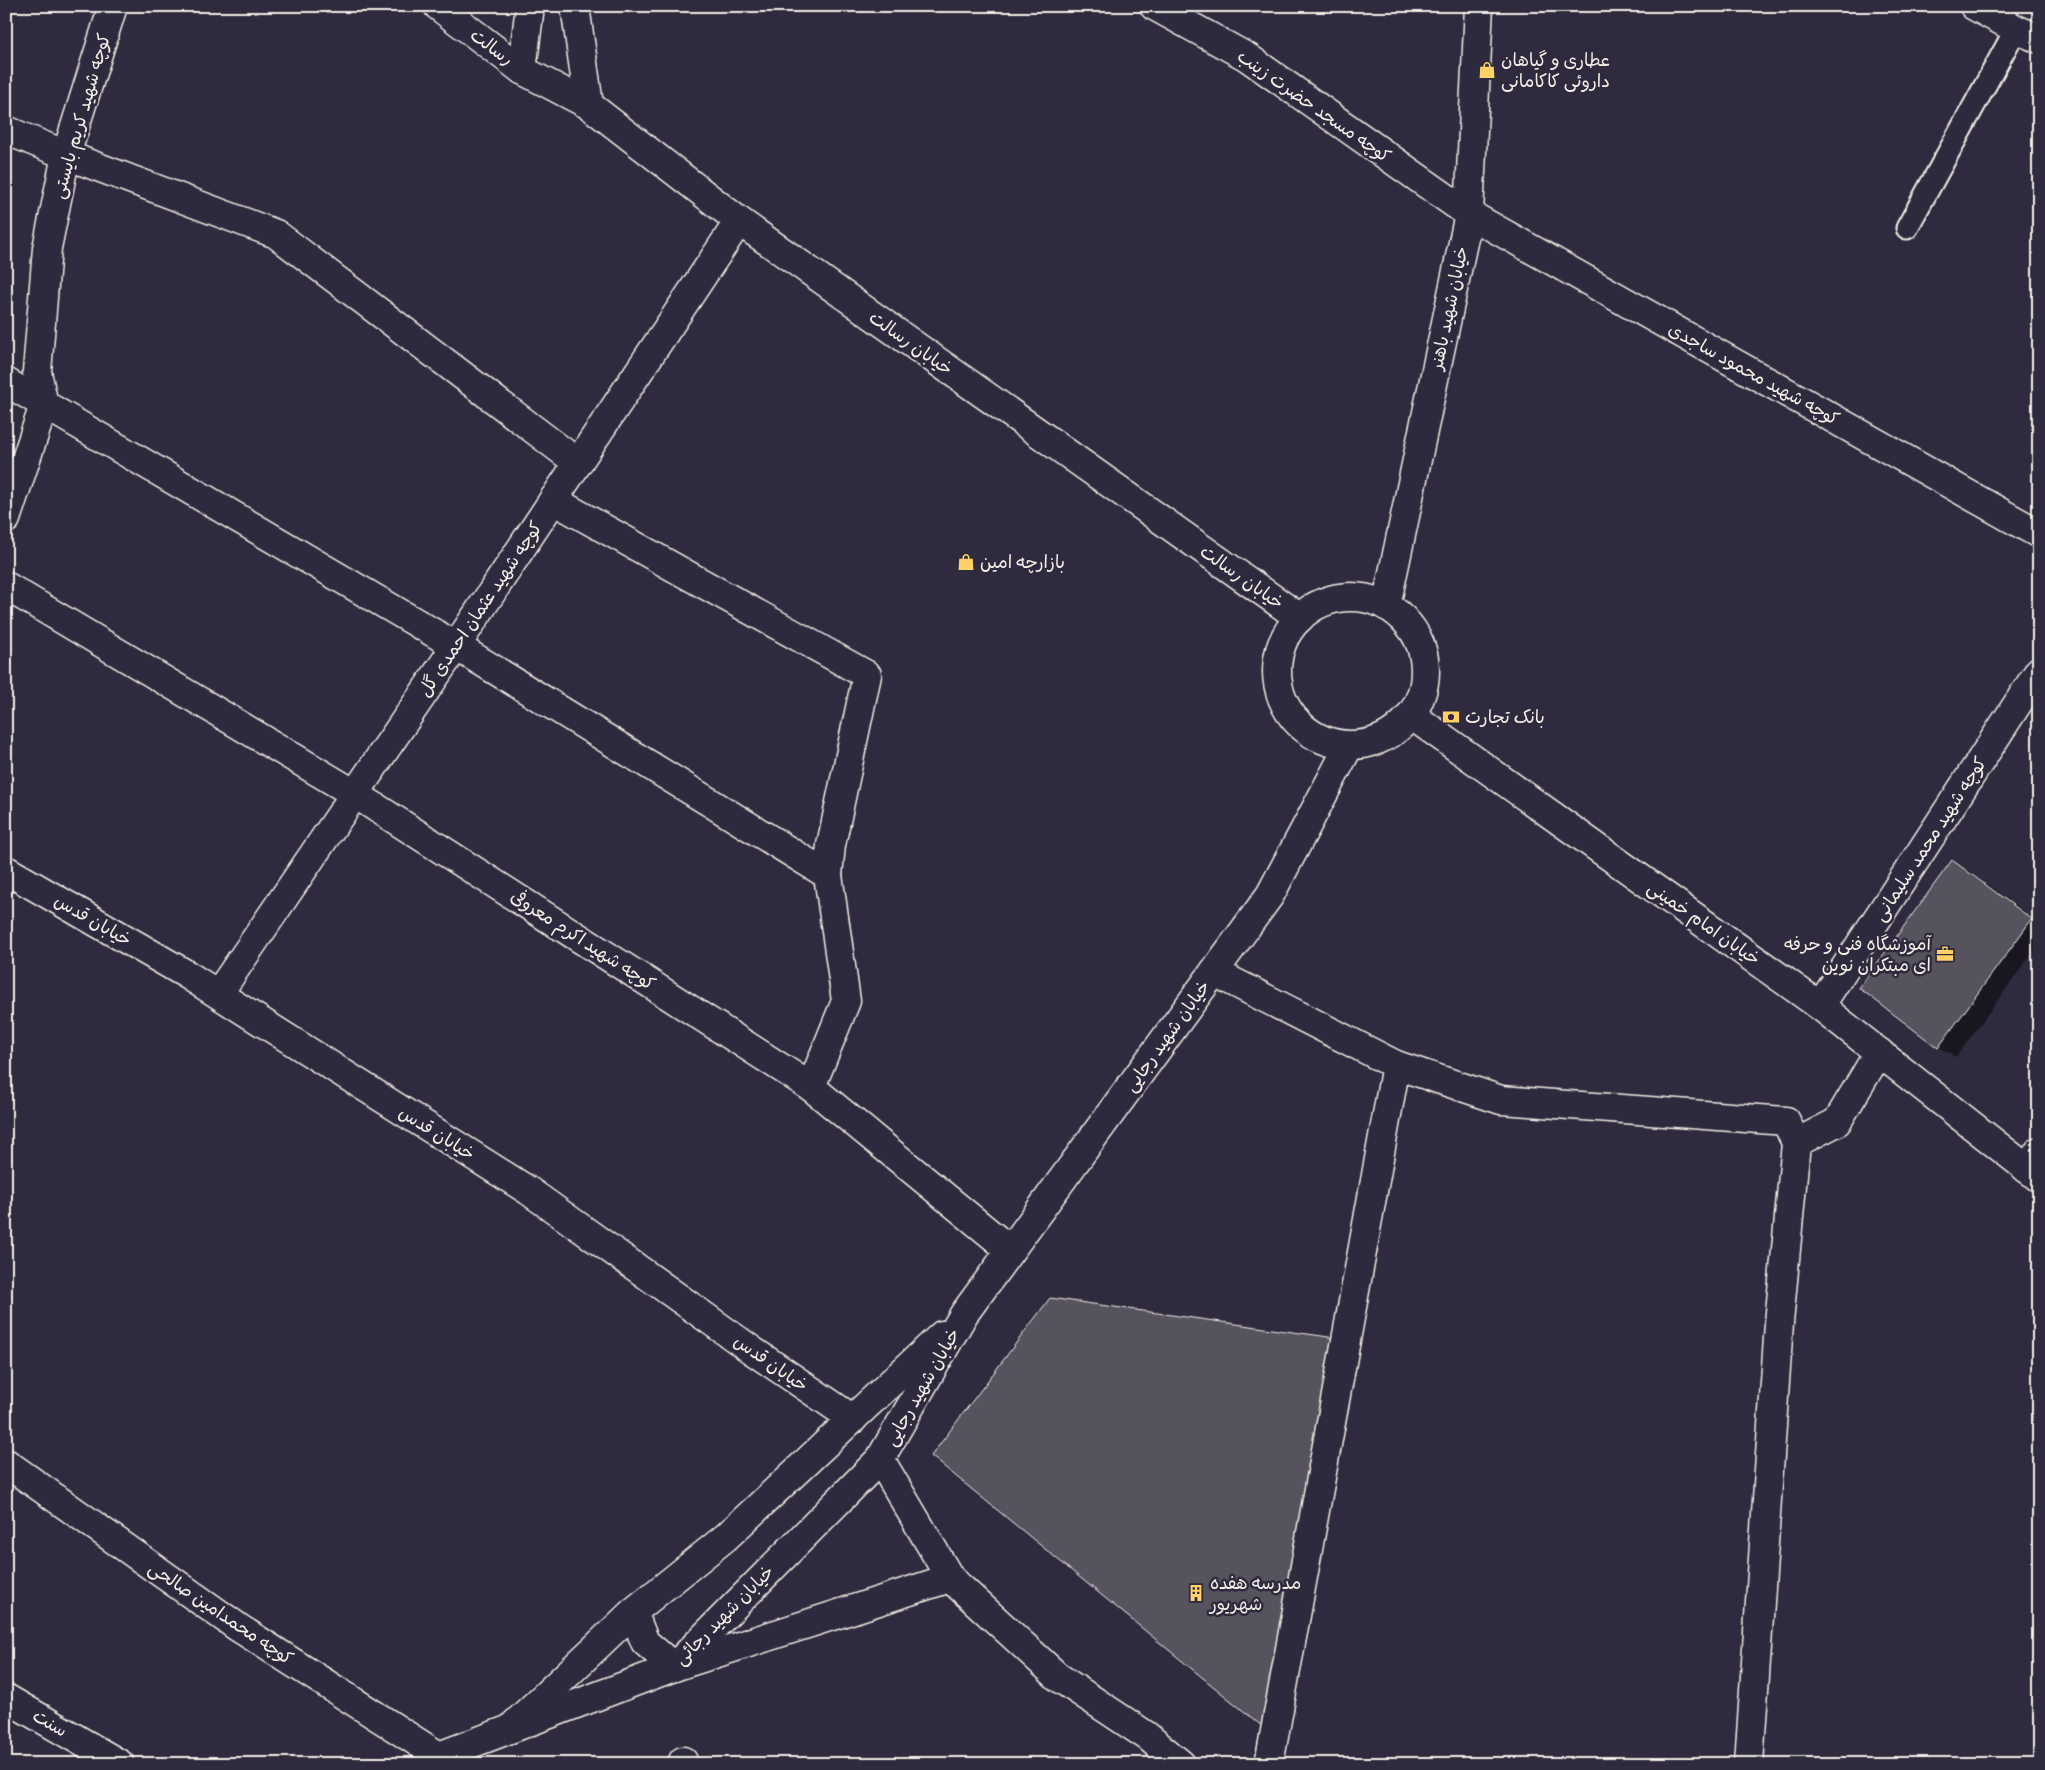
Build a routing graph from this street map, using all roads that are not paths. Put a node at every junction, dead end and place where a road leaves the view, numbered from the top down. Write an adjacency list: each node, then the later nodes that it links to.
1 (113, 6): 12 (street, کوچه شهید کریم بایستی)
2 (438, 6): 9 (street, رسالت)
3 (530, 6): 9 (street)
4 (576, 6): 10 (street)
5 (1154, 6): 13 (street, کوچه مسجد حضرت زینب)
6 (1479, 6): 13 (street, خیابان شهید باهنر)
7 (1974, 6): 8 (street)
8 (2027, 34): 15 (lane)
9 (522, 70): 10 (street, خیابان رسالت)
10 (589, 104): 14 (street, خیابان رسالت)
11 (6, 130): 12 (street)
12 (66, 155): 17 (street, کوچه شهید کریم بایستی); 18 (street)
13 (1469, 214): 21 (street, کوچه شهید محمود ساجدی); 23 (street, خیابان شهید باهنر)
14 (739, 221): 18 (street, کوچه شهید عثمان احمدی گل); 24 (street, خیابان رسالت)
15 (1908, 228)
16 (6, 382): 17 (street)
17 (44, 405): 20 (street); 25 (street)
18 (578, 463): 19 (street, کوچه شهید عثمان احمدی گل)
19 (553, 500): 25 (street, کوچه شهید عثمان احمدی گل); 31 (street)
20 (6, 519)
21 (2039, 534)
22 (6, 586): 29 (street, کوچه شهید اکرم معروفی)
23 (1386, 606): 24 (street); 27 (street)
24 (1300, 618): 28 (street)
25 (456, 646): 29 (street, کوچه شهید عثمان احمدی گل); 31 (street)
26 (2039, 671): 34 (street, کوچه شهید محمد سلیمانی)
27 (1411, 715): 28 (street); 34 (street, خیابان امام خمینی)
28 (1349, 746): 32 (street, خیابان شهید رجایی)
29 (355, 794): 33 (street, کوچه شهید عثمان احمدی گل); 37 (street, کوچه شهید اکرم معروفی)
30 (6, 870): 33 (street, خیابان قدس)
31 (828, 875): 37 (street)
32 (1214, 972): 36 (street); 40 (street, خیابان شهید رجایی)
33 (218, 994): 42 (street, خیابان قدس)
34 (1820, 1006): 35 (street, خیابان امام خمینی)
35 (1879, 1052): 38 (street); 39 (street, خیابان امام خمینی)
36 (1396, 1065): 38 (street); 53 (street)
37 (811, 1086): 40 (street, کوچه شهید اکرم معروفی)
38 (1796, 1143): 54 (street)
39 (2035, 1166)
40 (1010, 1250): 41 (street, خیابان شهید رجایی)
41 (964, 1314): 42 (street, خیابان شهید رجایی); 43 (street, خیابان شهید رجایی)
42 (853, 1419): 46 (street, خیابان شهید رجائی)
43 (880, 1459): 45 (street); 47 (street, خیابان شهید رجائی)
44 (6, 1463): 50 (street, کوچه محمدامین صالحی)
45 (950, 1578): 47 (street); 52 (street)
46 (634, 1612): 47 (street); 49 (street, خیابان شهید رجائی)
47 (674, 1667): 49 (street, خیابان شهید رجائی)
48 (6, 1698): 51 (street, سنت)
49 (507, 1731): 50 (street, خیابان شهید رجائی)
50 (435, 1760)
51 (120, 1764)
52 (1181, 1764)
53 (1269, 1764)
54 (1749, 1764)

